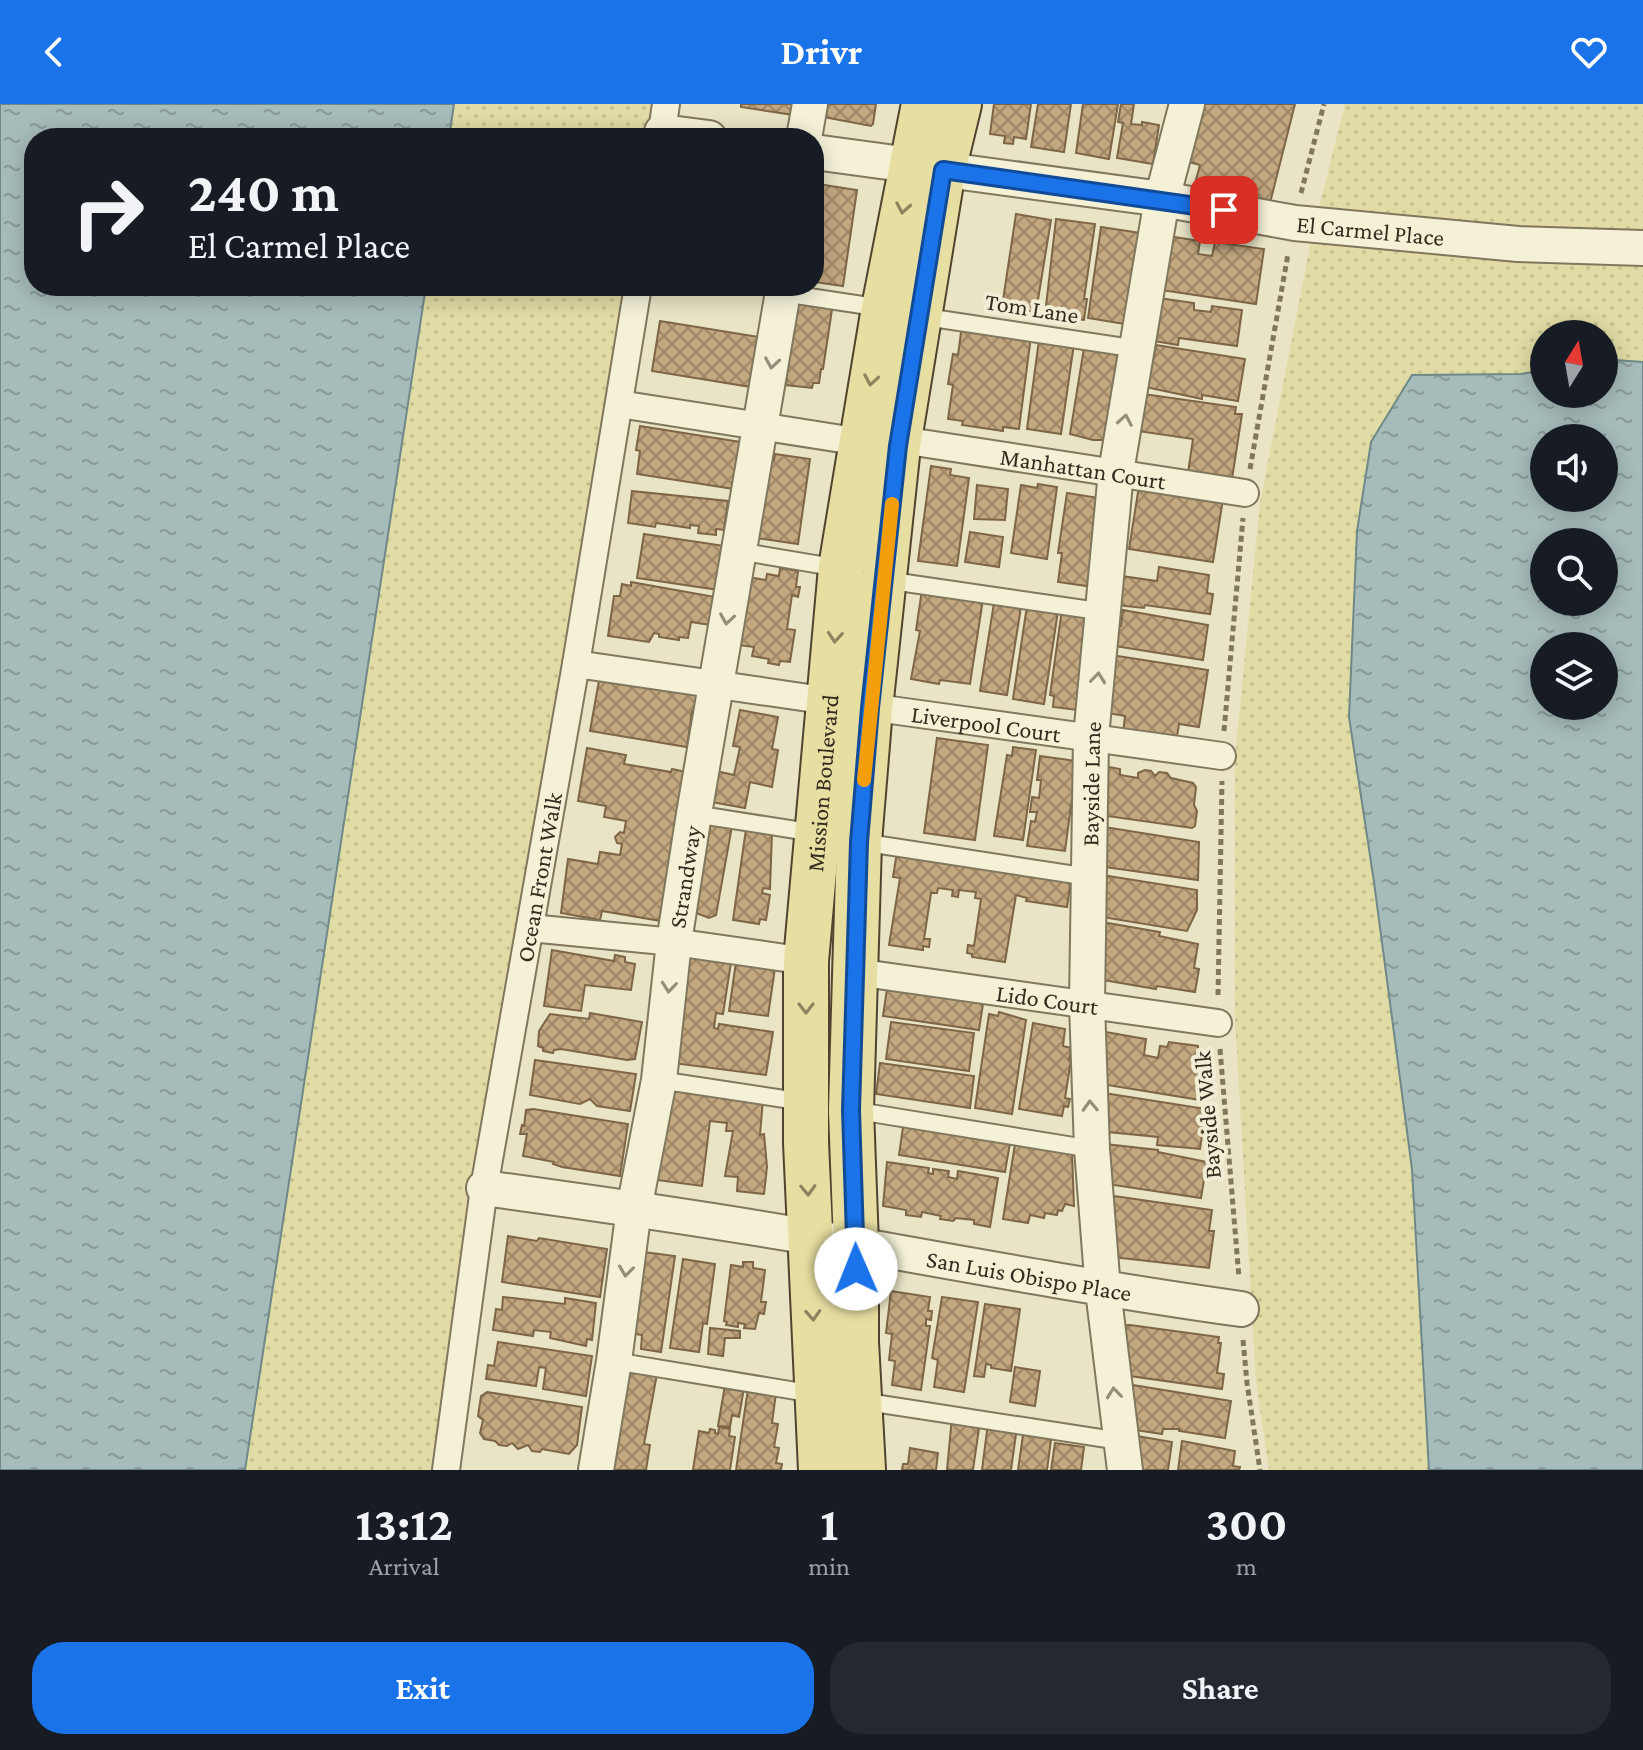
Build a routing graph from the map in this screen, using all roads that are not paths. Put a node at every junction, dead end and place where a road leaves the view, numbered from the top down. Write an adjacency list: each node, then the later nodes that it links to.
1 (810, 104): 5 (street)
2 (924, 104): 7 (main road, Mission Boulevard)
3 (959, 104): 7 (main road, Mission Boulevard)
4 (1187, 104): 8 (street, Bayside Lane)
5 (806, 128)
6 (824, 153): 7 (street, El Carmel Place)
7 (927, 168): 8 (street, El Carmel Place); 13 (main road, Mission Boulevard)
8 (1162, 199): 9 (street, El Carmel Place); 14 (street, Bayside Lane)
9 (1643, 248)
10 (636, 296): 15 (street, Ocean Front Walk)
11 (782, 296): 16 (street, Strandway, one-way to 16)
12 (815, 296): 13 (lane, Tom Lane)
13 (901, 312): 14 (lane, Tom Lane); 17 (main road, Mission Boulevard, one-way to 17); 23 (main road, Mission Boulevard)
14 (1138, 349): 19 (street, Bayside Lane, one-way to 14)
15 (619, 404): 16 (street); 25 (street, Ocean Front Walk)
16 (762, 426): 17 (street); 21 (street, Strandway)
17 (861, 442): 22 (main road, Mission Boulevard)
18 (921, 443): 19 (street, Manhattan Court)
19 (1116, 472): 20 (street, Manhattan Court); 24 (street, Bayside Lane)
20 (1245, 493)
21 (738, 551): 22 (lane); 26 (street, Strandway, one-way to 26)
22 (841, 568): 27 (main road, Mission Boulevard, one-way to 27)
23 (884, 579): 24 (lane); 32 (main road, Mission Boulevard)
24 (1105, 612): 29 (street, Bayside Lane, one-way to 24)
25 (576, 664): 26 (street); 34 (street, Ocean Front Walk)
26 (716, 683): 27 (street); 31 (street, Strandway)
27 (829, 701): 32 (main road, Mission Boulevard)
28 (891, 710): 29 (street, Liverpool Court)
29 (1091, 737): 30 (street, Liverpool Court); 33 (street, Bayside Lane)
30 (1222, 756)
31 (694, 814): 32 (lane); 35 (street, Strandway)
32 (839, 838): 33 (lane); 36 (main road, Mission Boulevard); 42 (main road, Mission Boulevard)
33 (1089, 877): 38 (street, Bayside Lane)
34 (530, 928): 35 (street); 44 (street, Ocean Front Walk)
35 (674, 942): 36 (street); 40 (street, Strandway, one-way to 40)
36 (806, 961): 41 (main road, Mission Boulevard, one-way to 41)
37 (877, 975): 38 (street, Lido Court)
38 (1087, 1004): 39 (street, Lido Court); 43 (street, Bayside Lane, one-way to 38)
39 (1218, 1023)
40 (659, 1080): 41 (lane); 45 (street, Strandway)
41 (806, 1103): 46 (main road, Mission Boulevard, one-way to 46)
42 (851, 1110): 43 (lane); 47 (main road, Mission Boulevard)
43 (1092, 1149): 48 (street, Bayside Lane)
44 (484, 1188): 45 (street, San Luis Obispo Place); 54 (street, Ocean Front Walk)
45 (634, 1209): 46 (street, San Luis Obispo Place); 50 (street, Strandway, one-way to 50)
46 (809, 1238): 47 (street, San Luis Obispo Place); 51 (main road, Mission Boulevard, one-way to 51)
47 (856, 1245): 48 (street, San Luis Obispo Place); 52 (main road, Mission Boulevard)
48 (1103, 1290): 49 (street, San Luis Obispo Place); 53 (street, Bayside Lane, one-way to 48)
49 (1241, 1309)
50 (614, 1361): 51 (lane); 55 (street, Strandway)
51 (816, 1394): 56 (main road, Mission Boulevard)
52 (859, 1401): 53 (lane); 57 (main road, Mission Boulevard)
53 (1122, 1455)
54 (446, 1470)
55 (596, 1470)
56 (821, 1470)
57 (863, 1470)

